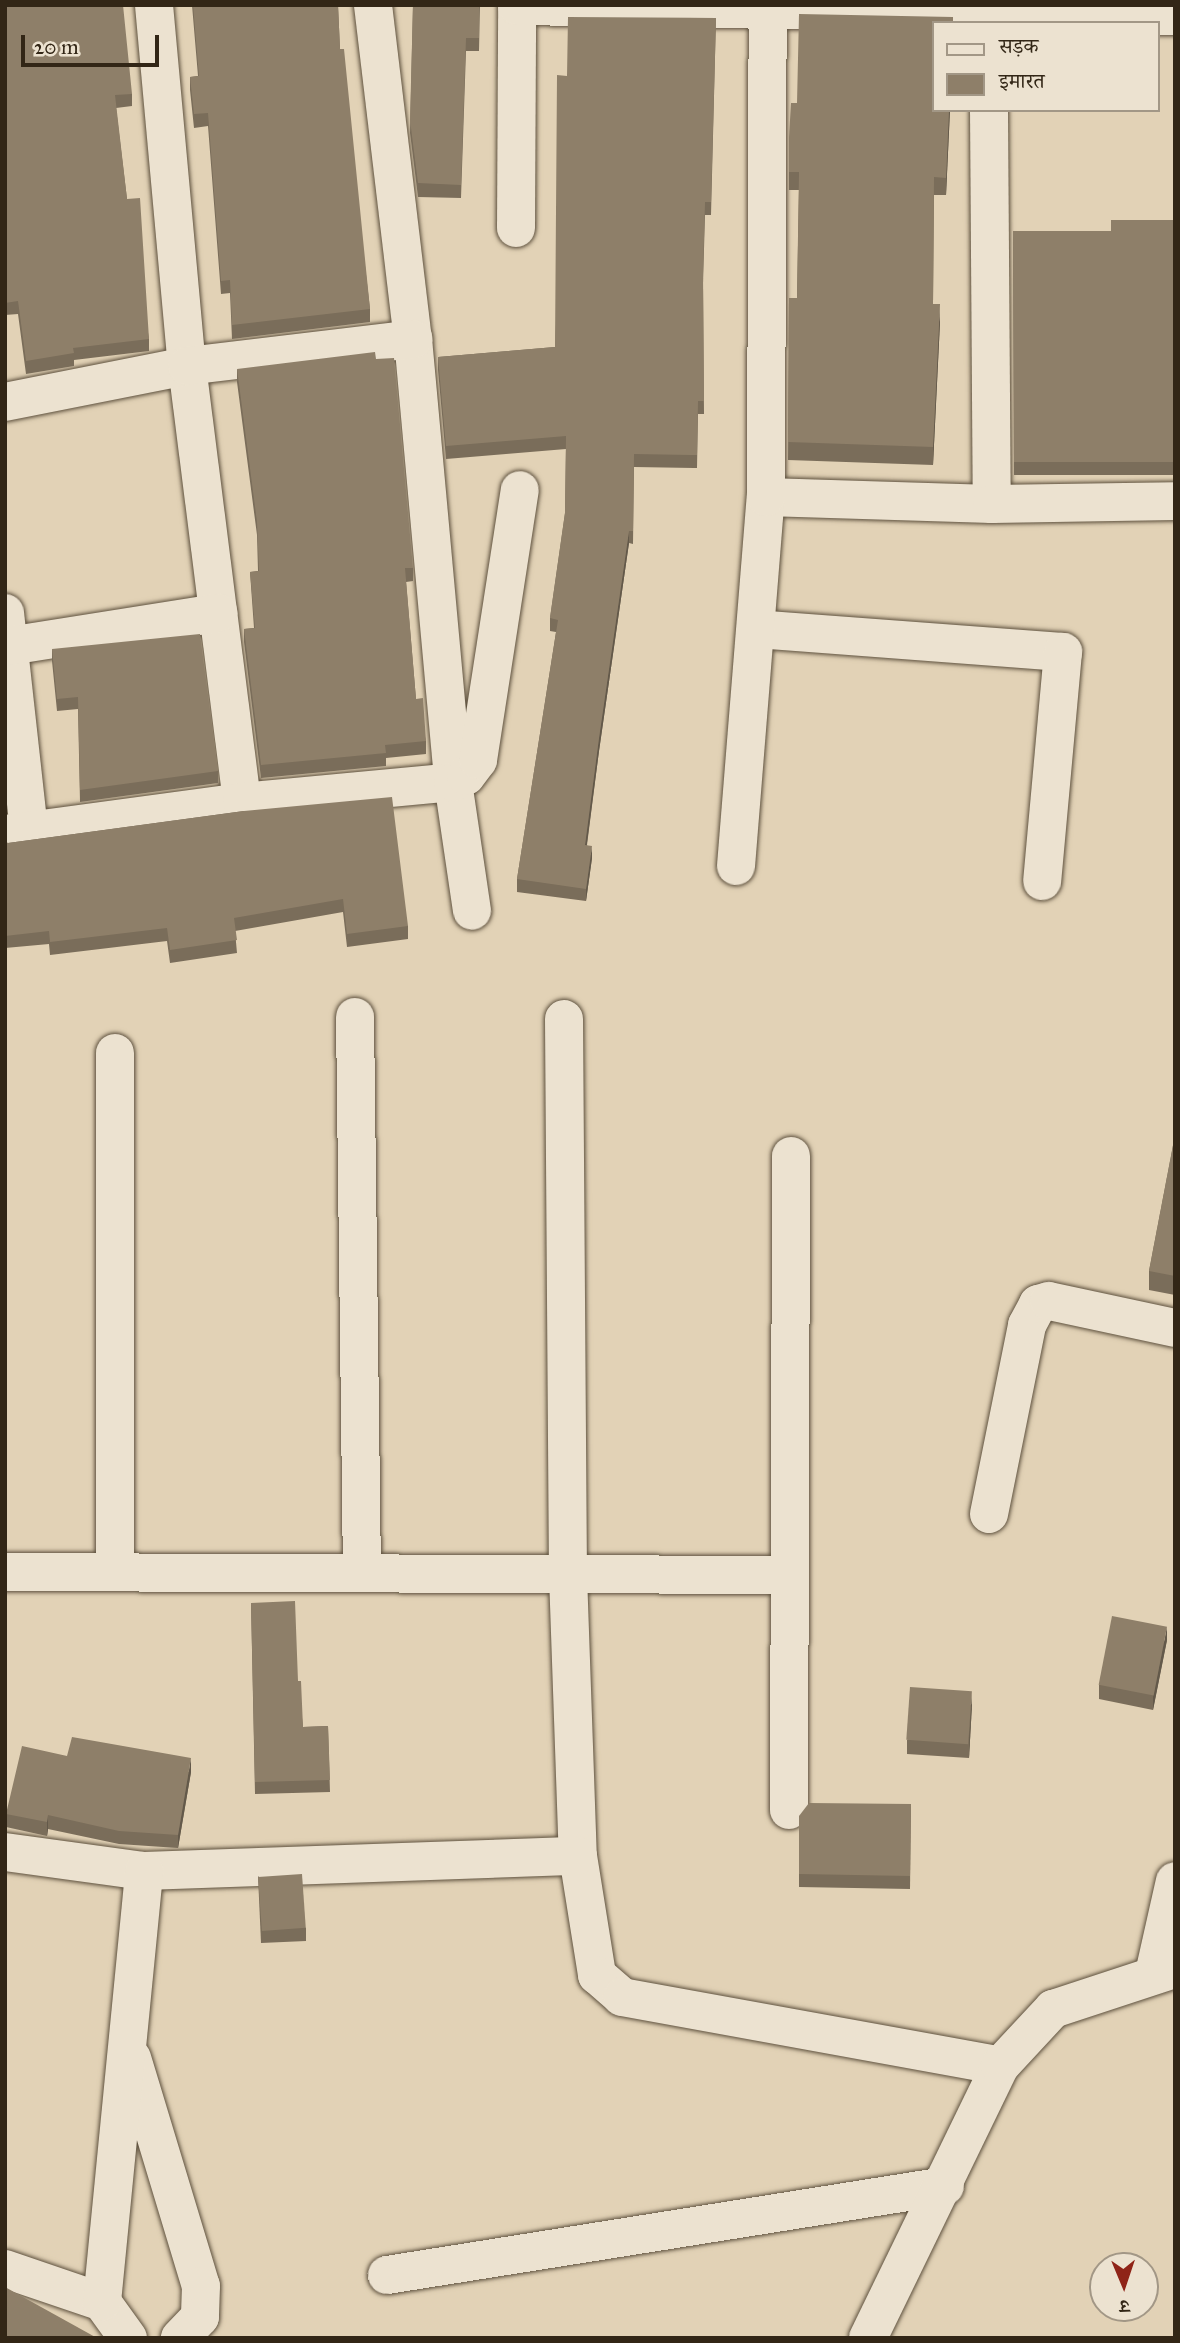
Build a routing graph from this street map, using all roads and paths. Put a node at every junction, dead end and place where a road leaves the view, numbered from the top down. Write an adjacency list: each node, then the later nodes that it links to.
1 (154, 5): 9 (street)
2 (373, 5): 8 (street)
3 (768, 9): 4 (street); 7 (street); 12 (street)
4 (988, 13): 5 (street)
5 (1175, 16)
6 (989, 112): 14 (street)
7 (516, 228)
8 (413, 339): 9 (street); 18 (street)
9 (187, 366): 10 (street); 15 (street)
10 (5, 402)
11 (520, 490): 18 (street)
12 (765, 497): 14 (street); 17 (street)
13 (1175, 501): 14 (street)
14 (992, 504)
15 (218, 613): 16 (street); 19 (street)
16 (7, 629): 20 (street)
17 (756, 629): 21 (street); 22 (street)
18 (453, 782): 19 (street); 23 (street)
19 (242, 802): 20 (street)
20 (17, 832)
21 (736, 866)
22 (1042, 881)
23 (472, 911)
24 (355, 1017): 32 (street)
25 (564, 1019): 33 (street)
26 (115, 1052): 31 (street)
27 (791, 1156): 34 (street)
28 (1175, 1328): 29 (street)
29 (989, 1514)
30 (5, 1572): 31 (street)
31 (115, 1572): 32 (street)
32 (362, 1573): 33 (street)
33 (568, 1575): 34 (street); 37 (street)
34 (790, 1575): 35 (street)
35 (789, 1810)
36 (5, 1852): 38 (street)
37 (578, 1856): 38 (street); 42 (street)
38 (144, 1871): 41 (street)
39 (1175, 1881): 40 (street)
40 (1164, 1971): 42 (street)
41 (127, 2044): 46 (street); 48 (street)
42 (1000, 2066): 43 (street)
43 (945, 2186): 45 (street); 49 (street)
44 (5, 2269): 46 (street)
45 (387, 2275)
46 (102, 2302): 47 (street)
47 (128, 2338)
48 (180, 2338)
49 (868, 2338)

